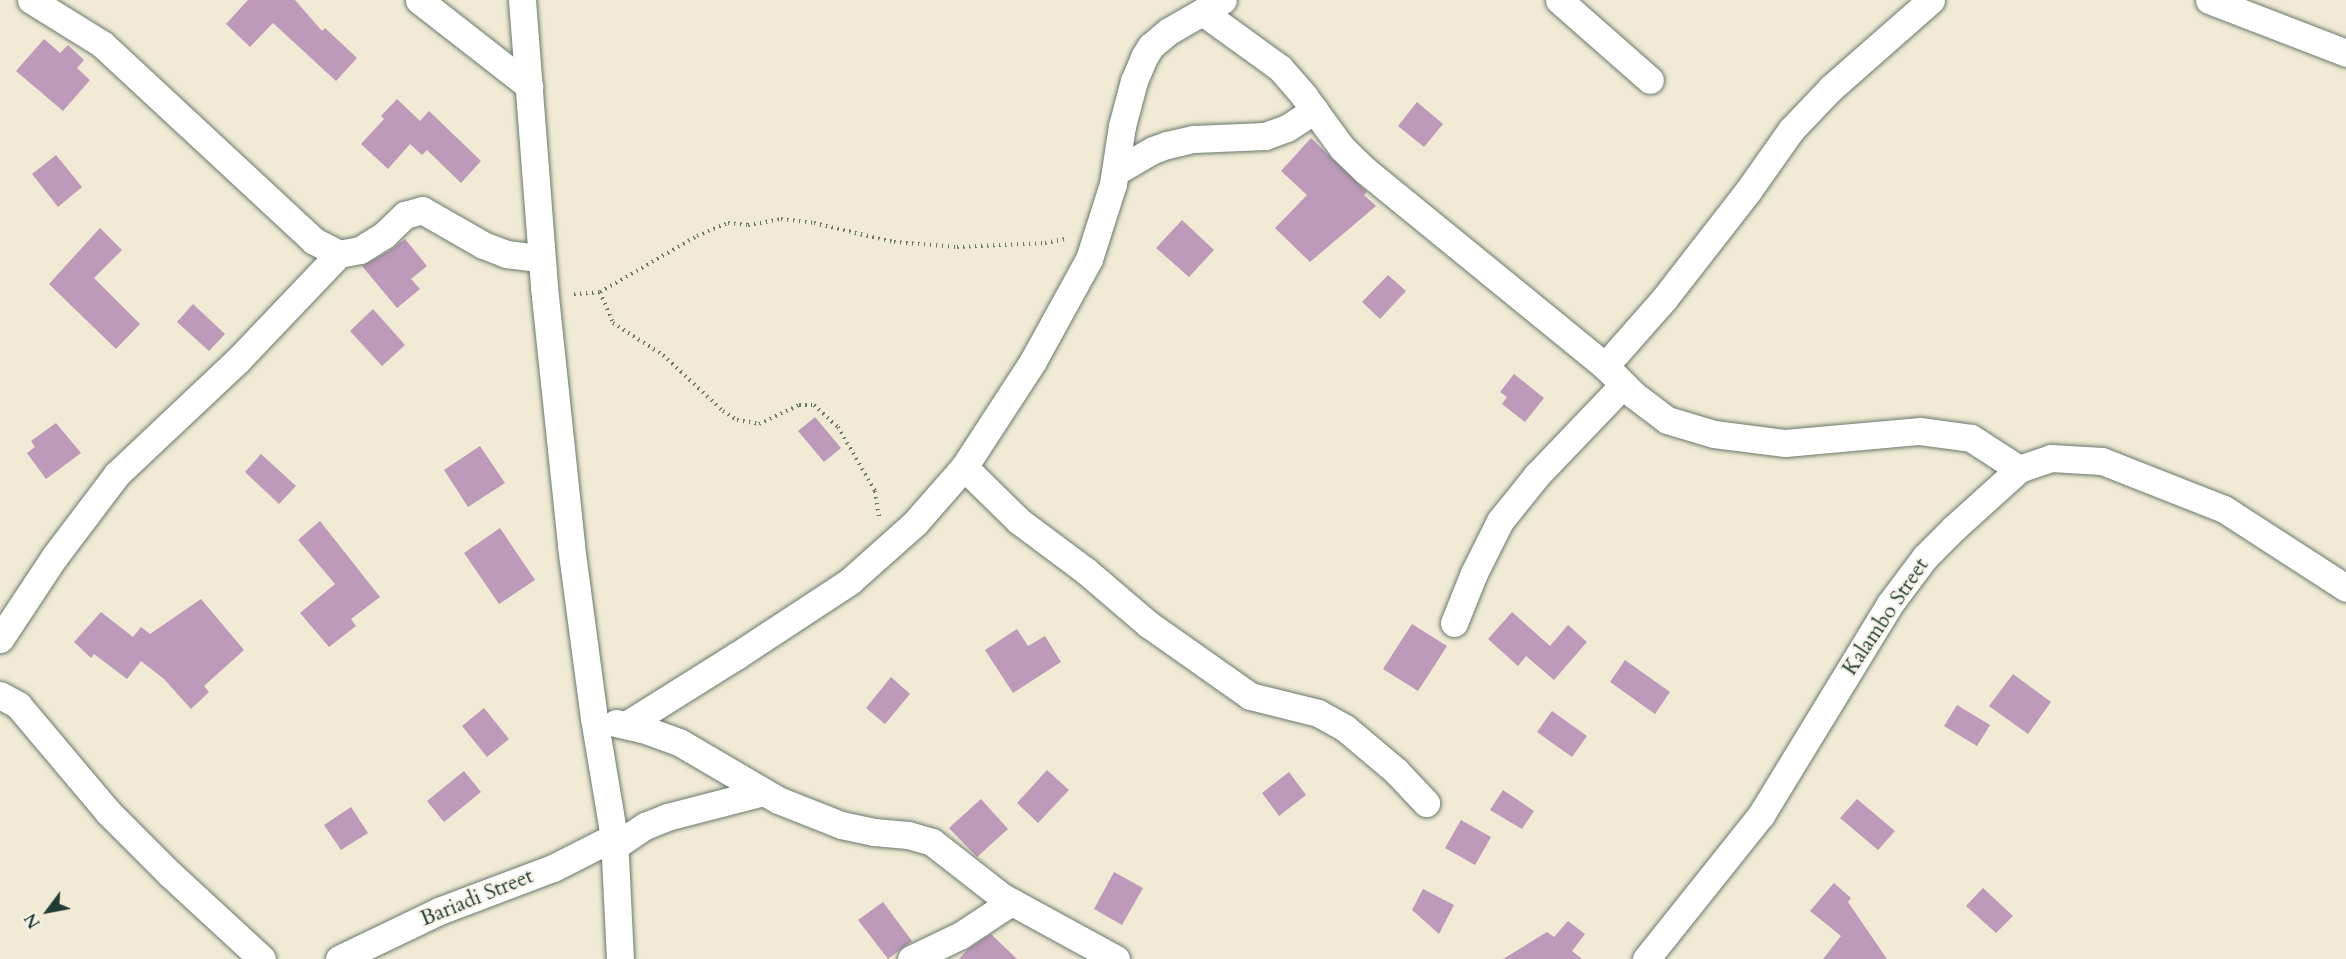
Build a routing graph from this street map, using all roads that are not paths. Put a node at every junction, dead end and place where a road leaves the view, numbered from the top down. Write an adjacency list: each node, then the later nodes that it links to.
1 (31, 0): 13 (street)
2 (419, 0): 10 (street)
3 (522, 0): 10 (street)
4 (1559, 0): 9 (street)
5 (2209, 0): 8 (street)
6 (1916, 5): 15 (street)
7 (1201, 7): 11 (street); 12 (street)
8 (2346, 53)
9 (1650, 80)
10 (529, 86): 14 (street)
11 (1315, 110): 12 (street); 15 (street)
12 (1115, 172): 16 (street)
13 (339, 254): 14 (street); 20 (street)
14 (541, 258): 22 (street)
15 (1614, 376): 17 (street); 19 (street)
16 (964, 467): 23 (street); 25 (street)
17 (2019, 469): 18 (street, Kalambo Street); 33 (street, Kalambo Street)
18 (2346, 588)
19 (1454, 623)
20 (0, 639)
21 (0, 695): 28 (street)
22 (594, 718): 23 (street); 26 (street)
23 (626, 725): 24 (street)
24 (764, 792): 26 (street, Bariadi Street); 27 (street)
25 (1426, 802)
26 (614, 842): 29 (street, Bariadi Street); 30 (street)
27 (1011, 902): 31 (street); 32 (street)
28 (262, 959)
29 (339, 959)
30 (620, 959)
31 (911, 959)
32 (1116, 959)
33 (1646, 959)

